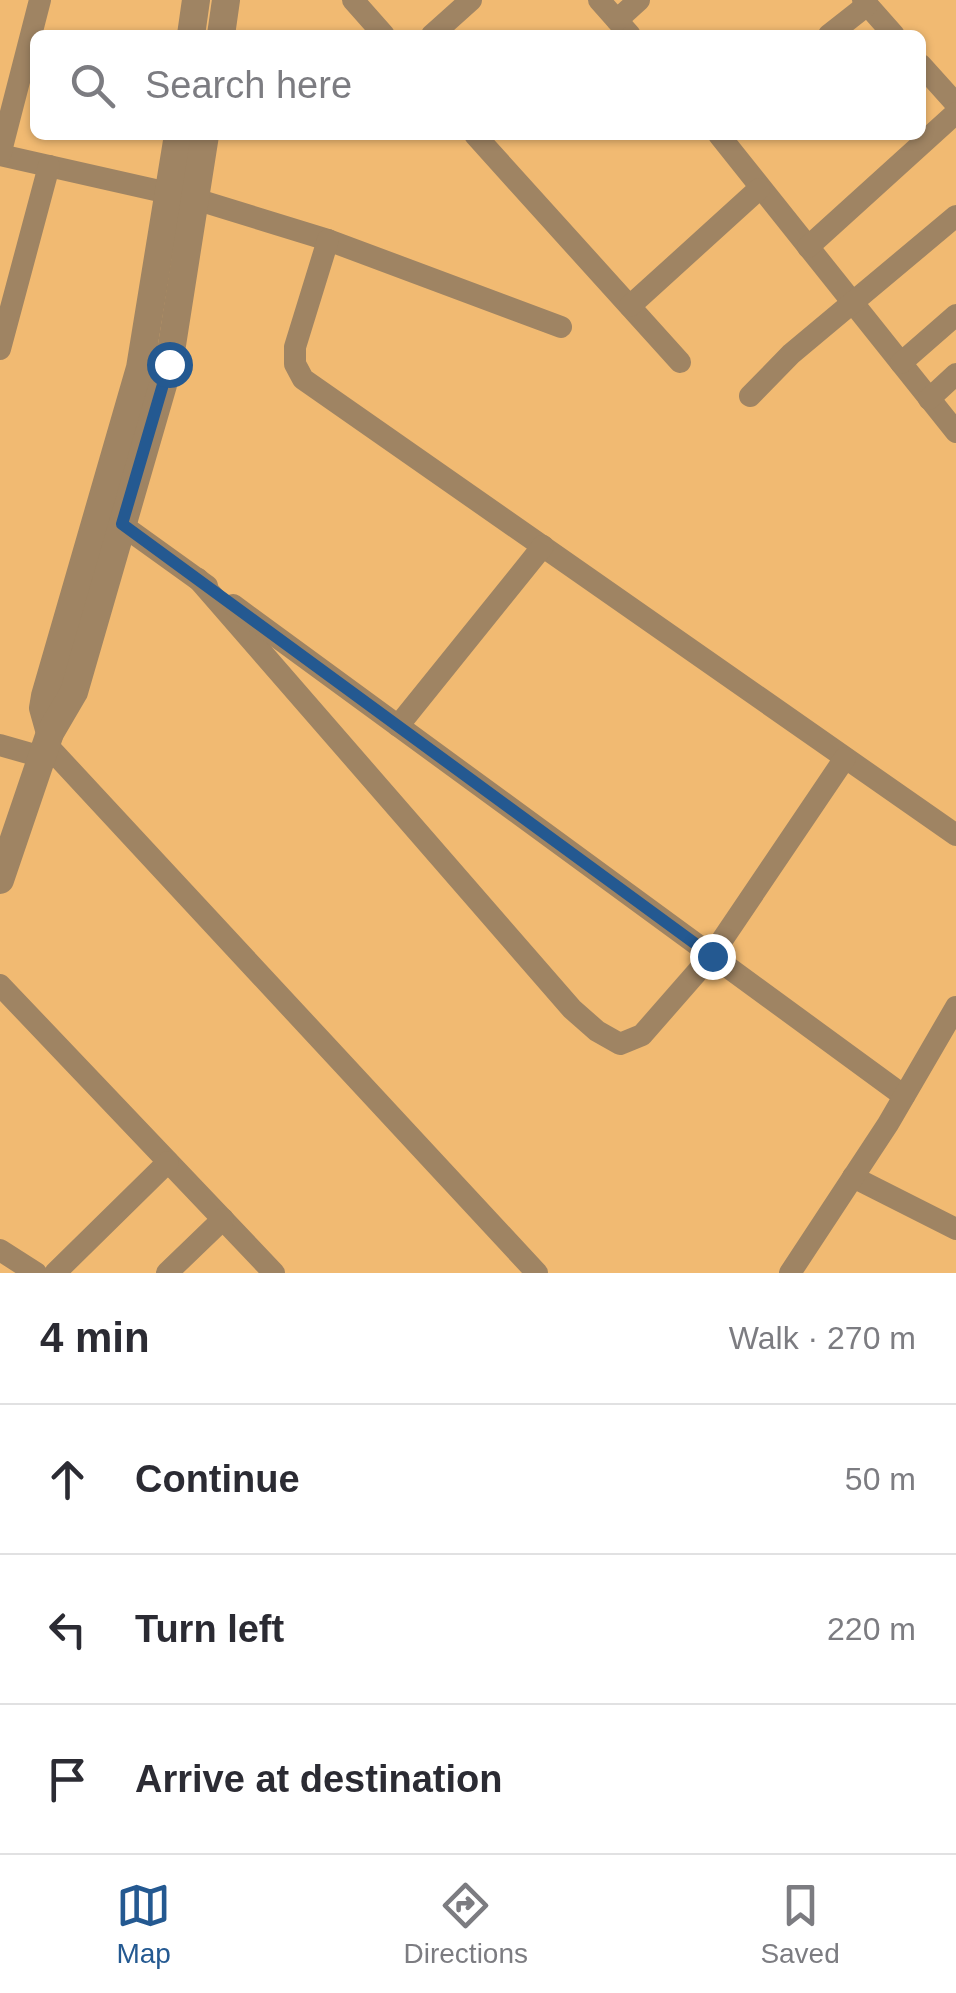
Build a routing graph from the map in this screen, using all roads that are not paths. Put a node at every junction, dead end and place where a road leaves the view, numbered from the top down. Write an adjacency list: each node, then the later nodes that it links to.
1 (40, 0): 10 (street)
2 (196, 0): 11 (street)
3 (226, 0): 12 (street)
4 (352, 0): 13 (street)
5 (472, 0): 14 (street)
6 (598, 0): 9 (street)
7 (640, 0): 9 (street)
8 (865, 2): 15 (street); 16 (street)
9 (623, 28)
10 (32, 30)
11 (192, 30)
12 (222, 30)
13 (379, 30)
14 (438, 30)
15 (835, 30)
16 (890, 30)
17 (30, 38): 25 (street)
18 (926, 71): 19 (street)
19 (956, 104)
20 (956, 113): 31 (street)
21 (178, 140): 28 (street)
22 (203, 140): 28 (street)
23 (480, 140): 33 (street)
24 (723, 140): 27 (street)
25 (0, 154): 26 (street)
26 (50, 166): 28 (street); 36 (street)
27 (759, 189): 31 (street); 33 (street)
28 (183, 196): 30 (street); 43 (street)
29 (956, 216): 32 (street)
30 (328, 240): 35 (street); 44 (street)
31 (808, 247): 32 (street)
32 (852, 302): 38 (street); 40 (street)
33 (630, 306): 37 (street)
34 (956, 315): 38 (street)
35 (561, 328)
36 (0, 349)
37 (680, 362)
38 (901, 364): 41 (street)
39 (956, 374): 41 (street)
40 (750, 396)
41 (929, 398): 42 (street)
42 (956, 432)
43 (111, 517): 45 (street); 47 (street)
44 (543, 546): 46 (street); 49 (street)
45 (198, 580): 46 (street); 52 (street)
46 (398, 726): 52 (street)
47 (46, 744): 48 (street); 51 (street); 65 (street)
48 (0, 745)
49 (845, 758): 50 (street); 52 (street)
50 (956, 835)
51 (0, 880)
52 (712, 956): 55 (street)
53 (0, 985): 56 (street)
54 (956, 1007): 55 (street)
55 (904, 1096): 57 (street)
56 (168, 1162): 58 (street); 62 (street)
57 (853, 1177): 59 (street); 66 (street)
58 (223, 1219): 63 (street); 64 (street)
59 (956, 1230)
60 (0, 1250): 61 (street)
61 (36, 1273)
62 (55, 1273)
63 (168, 1273)
64 (274, 1273)
65 (538, 1273)
66 (790, 1273)

